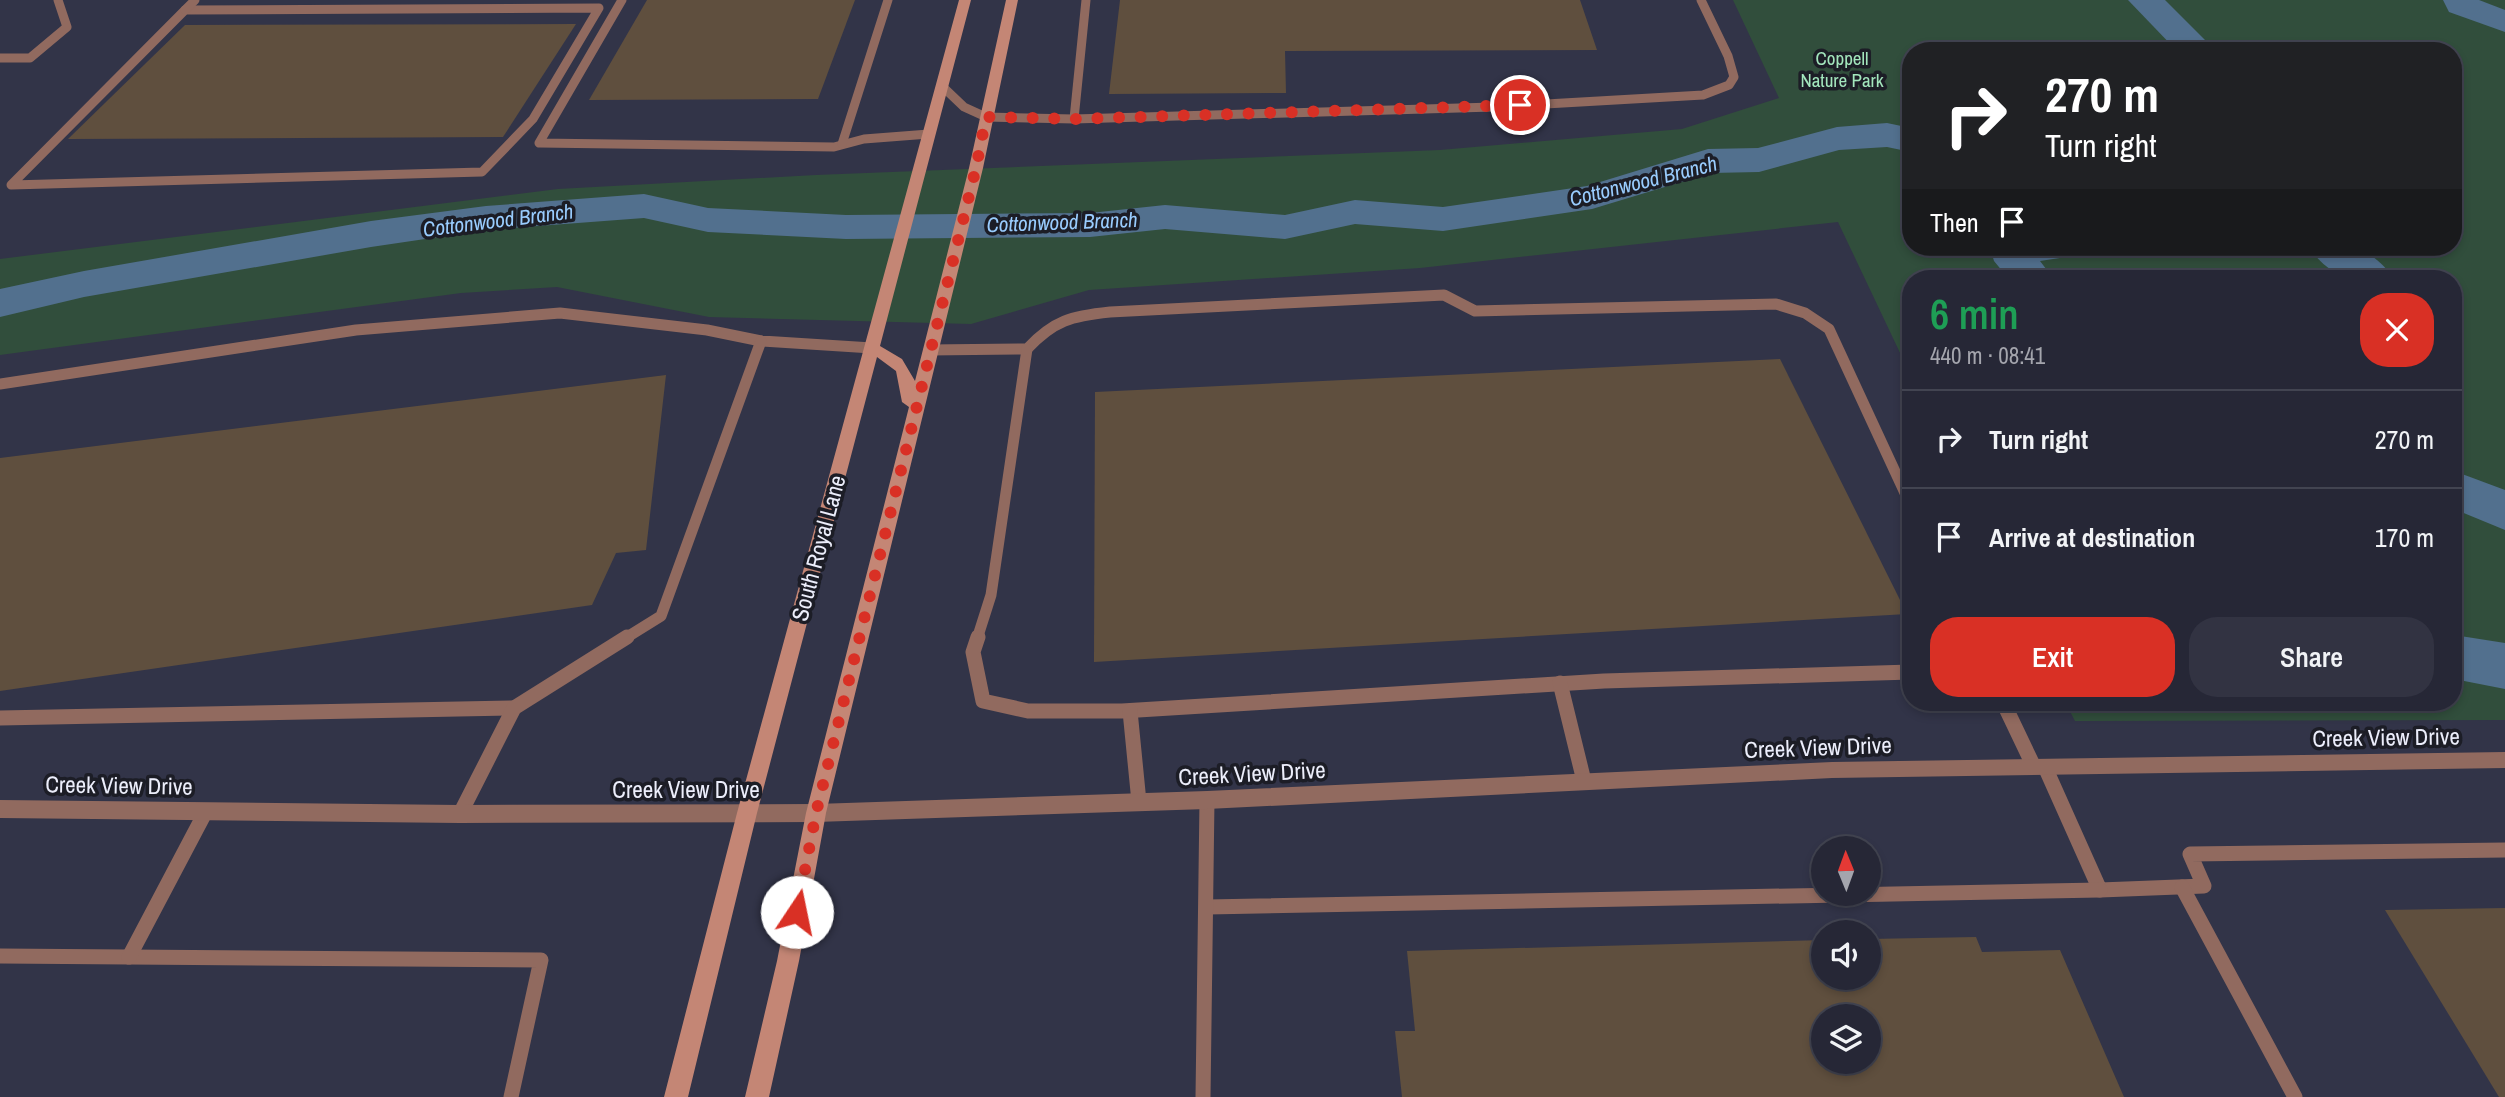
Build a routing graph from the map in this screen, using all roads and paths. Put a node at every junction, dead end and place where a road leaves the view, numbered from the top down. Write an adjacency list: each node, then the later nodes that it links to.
1 (58, 0): 12 (lane)
2 (195, 0): 11 (lane)
3 (408, 0): 10 (lane)
4 (622, 0): 17 (lane)
5 (888, 0): 17 (lane)
6 (965, 0): 13 (main road, South Royal Lane)
7 (1012, 0): 14 (main road)
8 (1086, 0): 15 (lane)
9 (1701, 0): 15 (lane)
10 (400, 9): 11 (lane); 11 (lane)
11 (184, 10)
12 (0, 58)
13 (942, 86): 14 (lane); 16 (main road, South Royal Lane)
14 (986, 117): 15 (lane); 21 (main road)
15 (1074, 119)
16 (929, 134): 17 (lane); 19 (main road, South Royal Lane)
17 (842, 145)
18 (761, 341): 19 (lane); 22 (lane); 27 (lane)
19 (872, 348): 23 (main road); 38 (main road, South Royal Lane)
20 (1027, 349): 21 (lane); 24 (lane); 28 (lane)
21 (929, 350): 23 (main road)
22 (0, 384)
23 (911, 423): 39 (main road)
24 (1902, 487)
25 (1902, 672): 26 (lane)
26 (1560, 683): 28 (lane); 33 (lane)
27 (514, 708): 30 (lane); 40 (lane)
28 (1130, 711): 35 (lane)
29 (2008, 711): 32 (lane)
30 (0, 718)
31 (2505, 760): 32 (street, Creek View Drive)
32 (2039, 767): 33 (street, Creek View Drive); 43 (lane)
33 (1584, 781): 34 (street, Creek View Drive)
34 (1207, 800): 35 (street, Creek View Drive); 44 (lane)
35 (1139, 802): 39 (street, Creek View Drive)
36 (0, 809): 37 (street, Creek View Drive)
37 (206, 811): 40 (street, Creek View Drive); 46 (lane)
38 (747, 813): 39 (street, Creek View Drive); 40 (street, Creek View Drive); 48 (main road, South Royal Lane)
39 (816, 813): 49 (main road)
40 (460, 814)
41 (2505, 850): 42 (lane)
42 (2182, 887): 43 (lane); 51 (lane)
43 (2099, 890): 44 (lane)
44 (1207, 907): 50 (lane)
45 (0, 956): 46 (lane)
46 (129, 957): 47 (lane)
47 (511, 1097)
48 (676, 1097)
49 (757, 1097)
50 (1203, 1097)
51 (2295, 1097)

